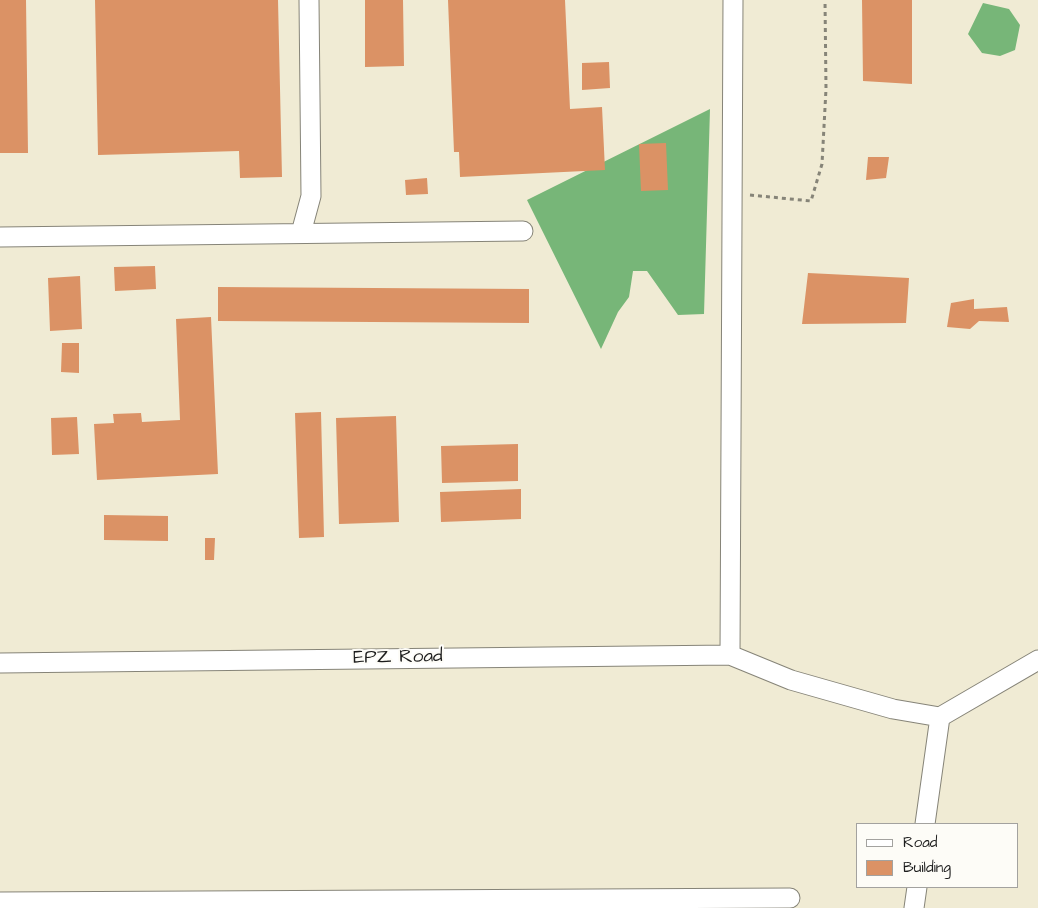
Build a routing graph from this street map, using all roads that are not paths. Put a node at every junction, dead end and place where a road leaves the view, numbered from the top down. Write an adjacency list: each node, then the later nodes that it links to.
1 (309, 0): 4 (street)
2 (733, 0): 6 (street)
3 (524, 231): 4 (street)
4 (301, 233): 5 (street)
5 (0, 237)
6 (730, 655): 8 (street, EPZ Road); 9 (street, EPZ Road)
7 (1038, 660): 9 (street)
8 (0, 663)
9 (940, 717): 10 (street)
10 (926, 823)
11 (917, 888): 14 (street)
12 (790, 898): 13 (street)
13 (0, 902)
14 (914, 908)

